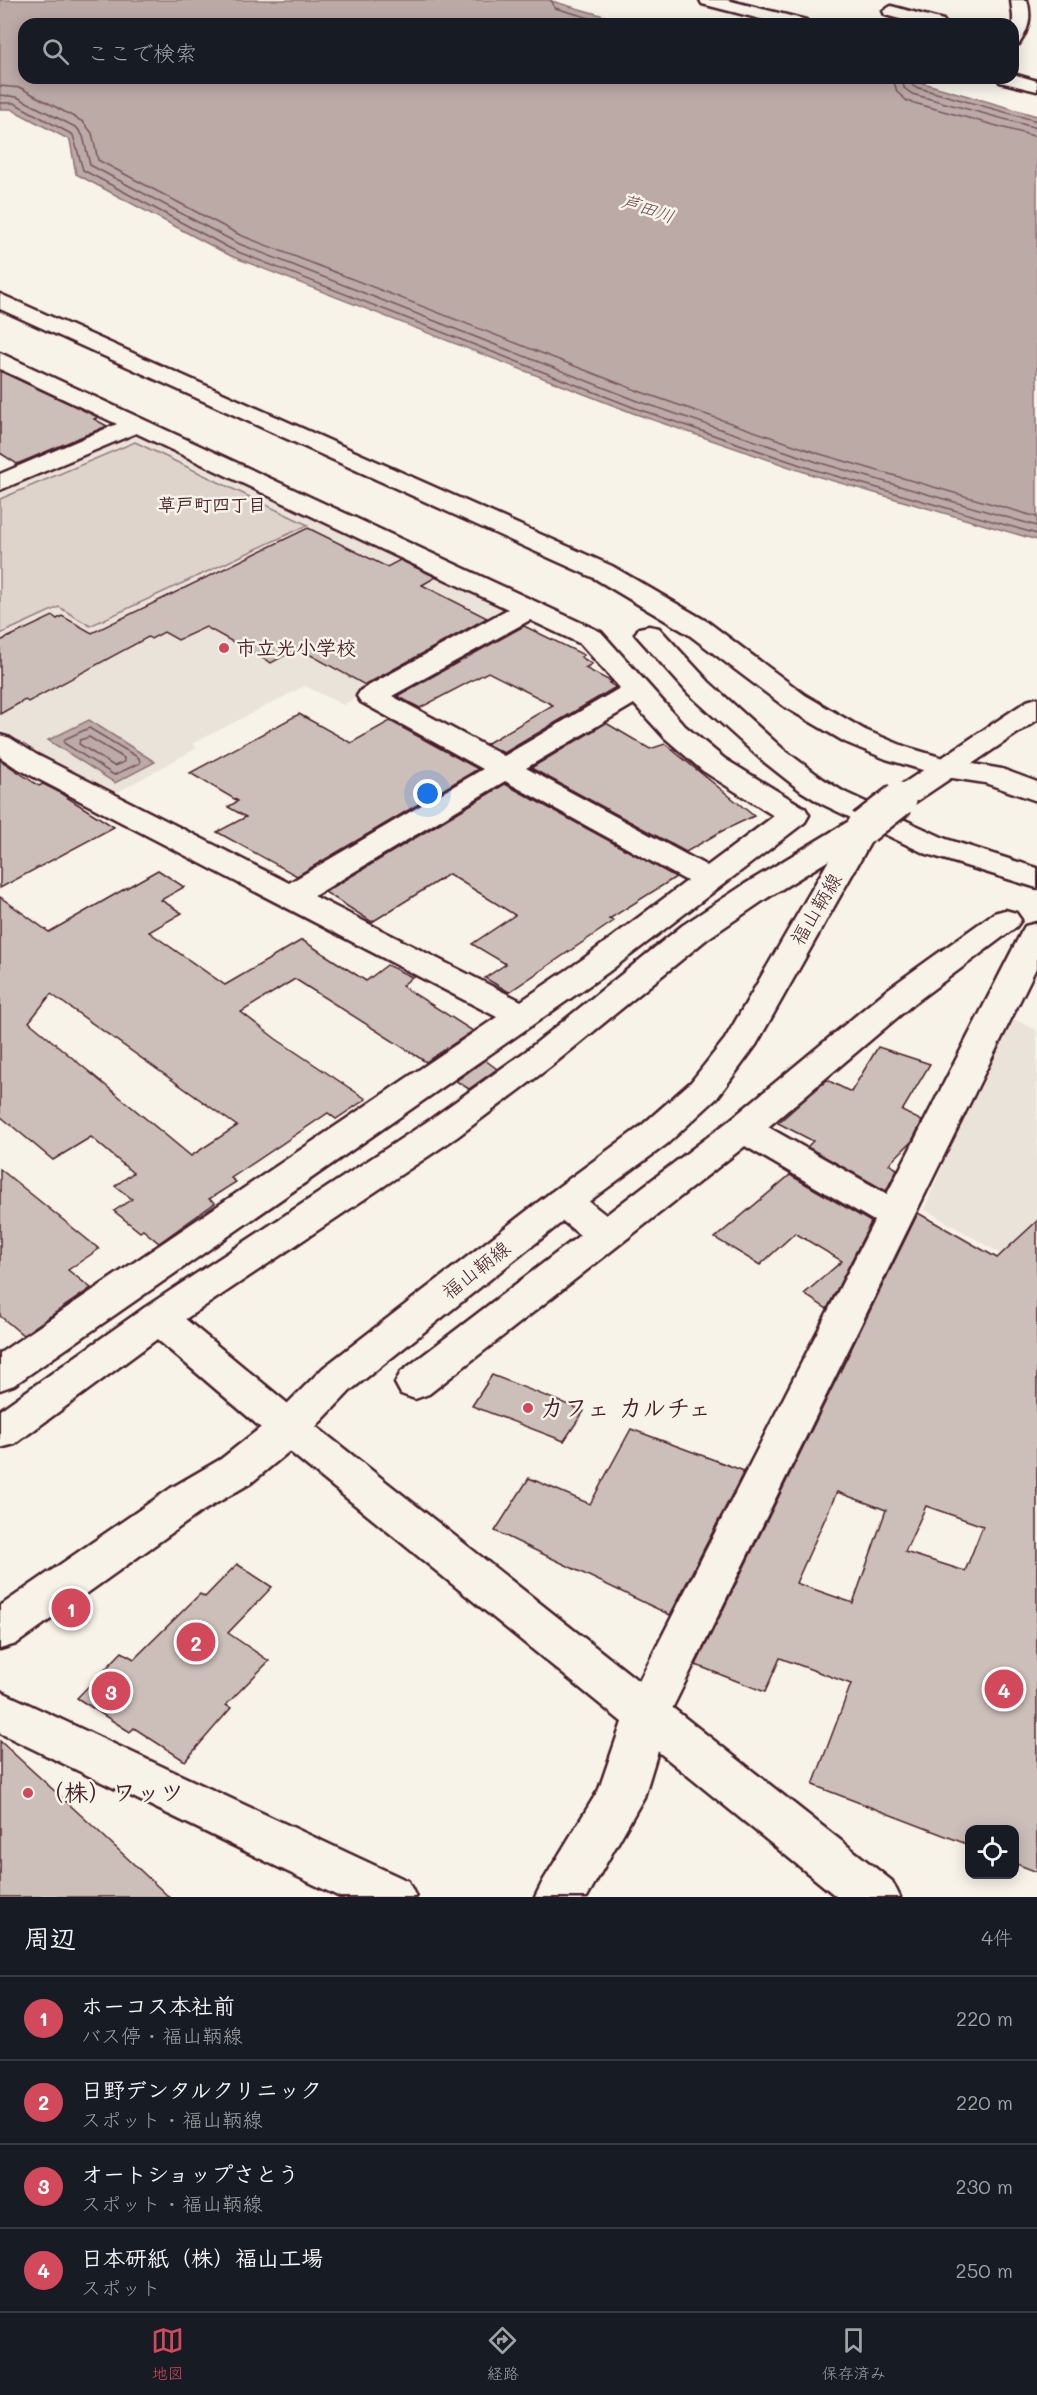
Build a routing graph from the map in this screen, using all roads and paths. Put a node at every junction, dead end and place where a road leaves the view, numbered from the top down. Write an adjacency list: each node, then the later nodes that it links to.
1 (708, 0): 4 (street)
2 (1019, 0): 6 (street)
3 (891, 10): 5 (street)
4 (777, 18)
5 (917, 18)
6 (1019, 32)
7 (1019, 81): 8 (street)
8 (1037, 86)
9 (0, 301): 20 (street)
10 (0, 360): 11 (street)
11 (137, 424): 12 (street); 13 (street)
12 (0, 483)
13 (529, 609): 15 (street); 19 (street)
14 (650, 633): 23 (street)
15 (638, 689): 19 (street); 24 (street)
16 (1037, 707): 20 (street, 福山鞆線)
17 (0, 744): 18 (street)
18 (13, 768): 25 (street)
19 (504, 768): 24 (street); 25 (street)
20 (946, 768): 21 (street); 22 (street, 福山鞆線, bridge)
21 (1037, 792)
22 (864, 827): 29 (street, 福山鞆線); 32 (street, 福山鞆線)
23 (1037, 878)
24 (710, 880): 27 (street)
25 (291, 896): 27 (street)
26 (1021, 927): 28 (street); 30 (street)
27 (521, 1015): 33 (street)
28 (743, 1129): 30 (street); 31 (street)
29 (562, 1202): 31 (street); 35 (street, 福山鞆線)
30 (895, 1216): 39 (street)
31 (606, 1235): 34 (street)
32 (158, 1318): 35 (street); 36 (street, 福山鞆線)
33 (6, 1362)
34 (415, 1383)
35 (289, 1428): 37 (street, 福山鞆線); 39 (street)
36 (0, 1432)
37 (0, 1630)
38 (0, 1711): 40 (street)
39 (646, 1713): 41 (street); 42 (street)
40 (391, 1897)
41 (560, 1897)
42 (875, 1897)

